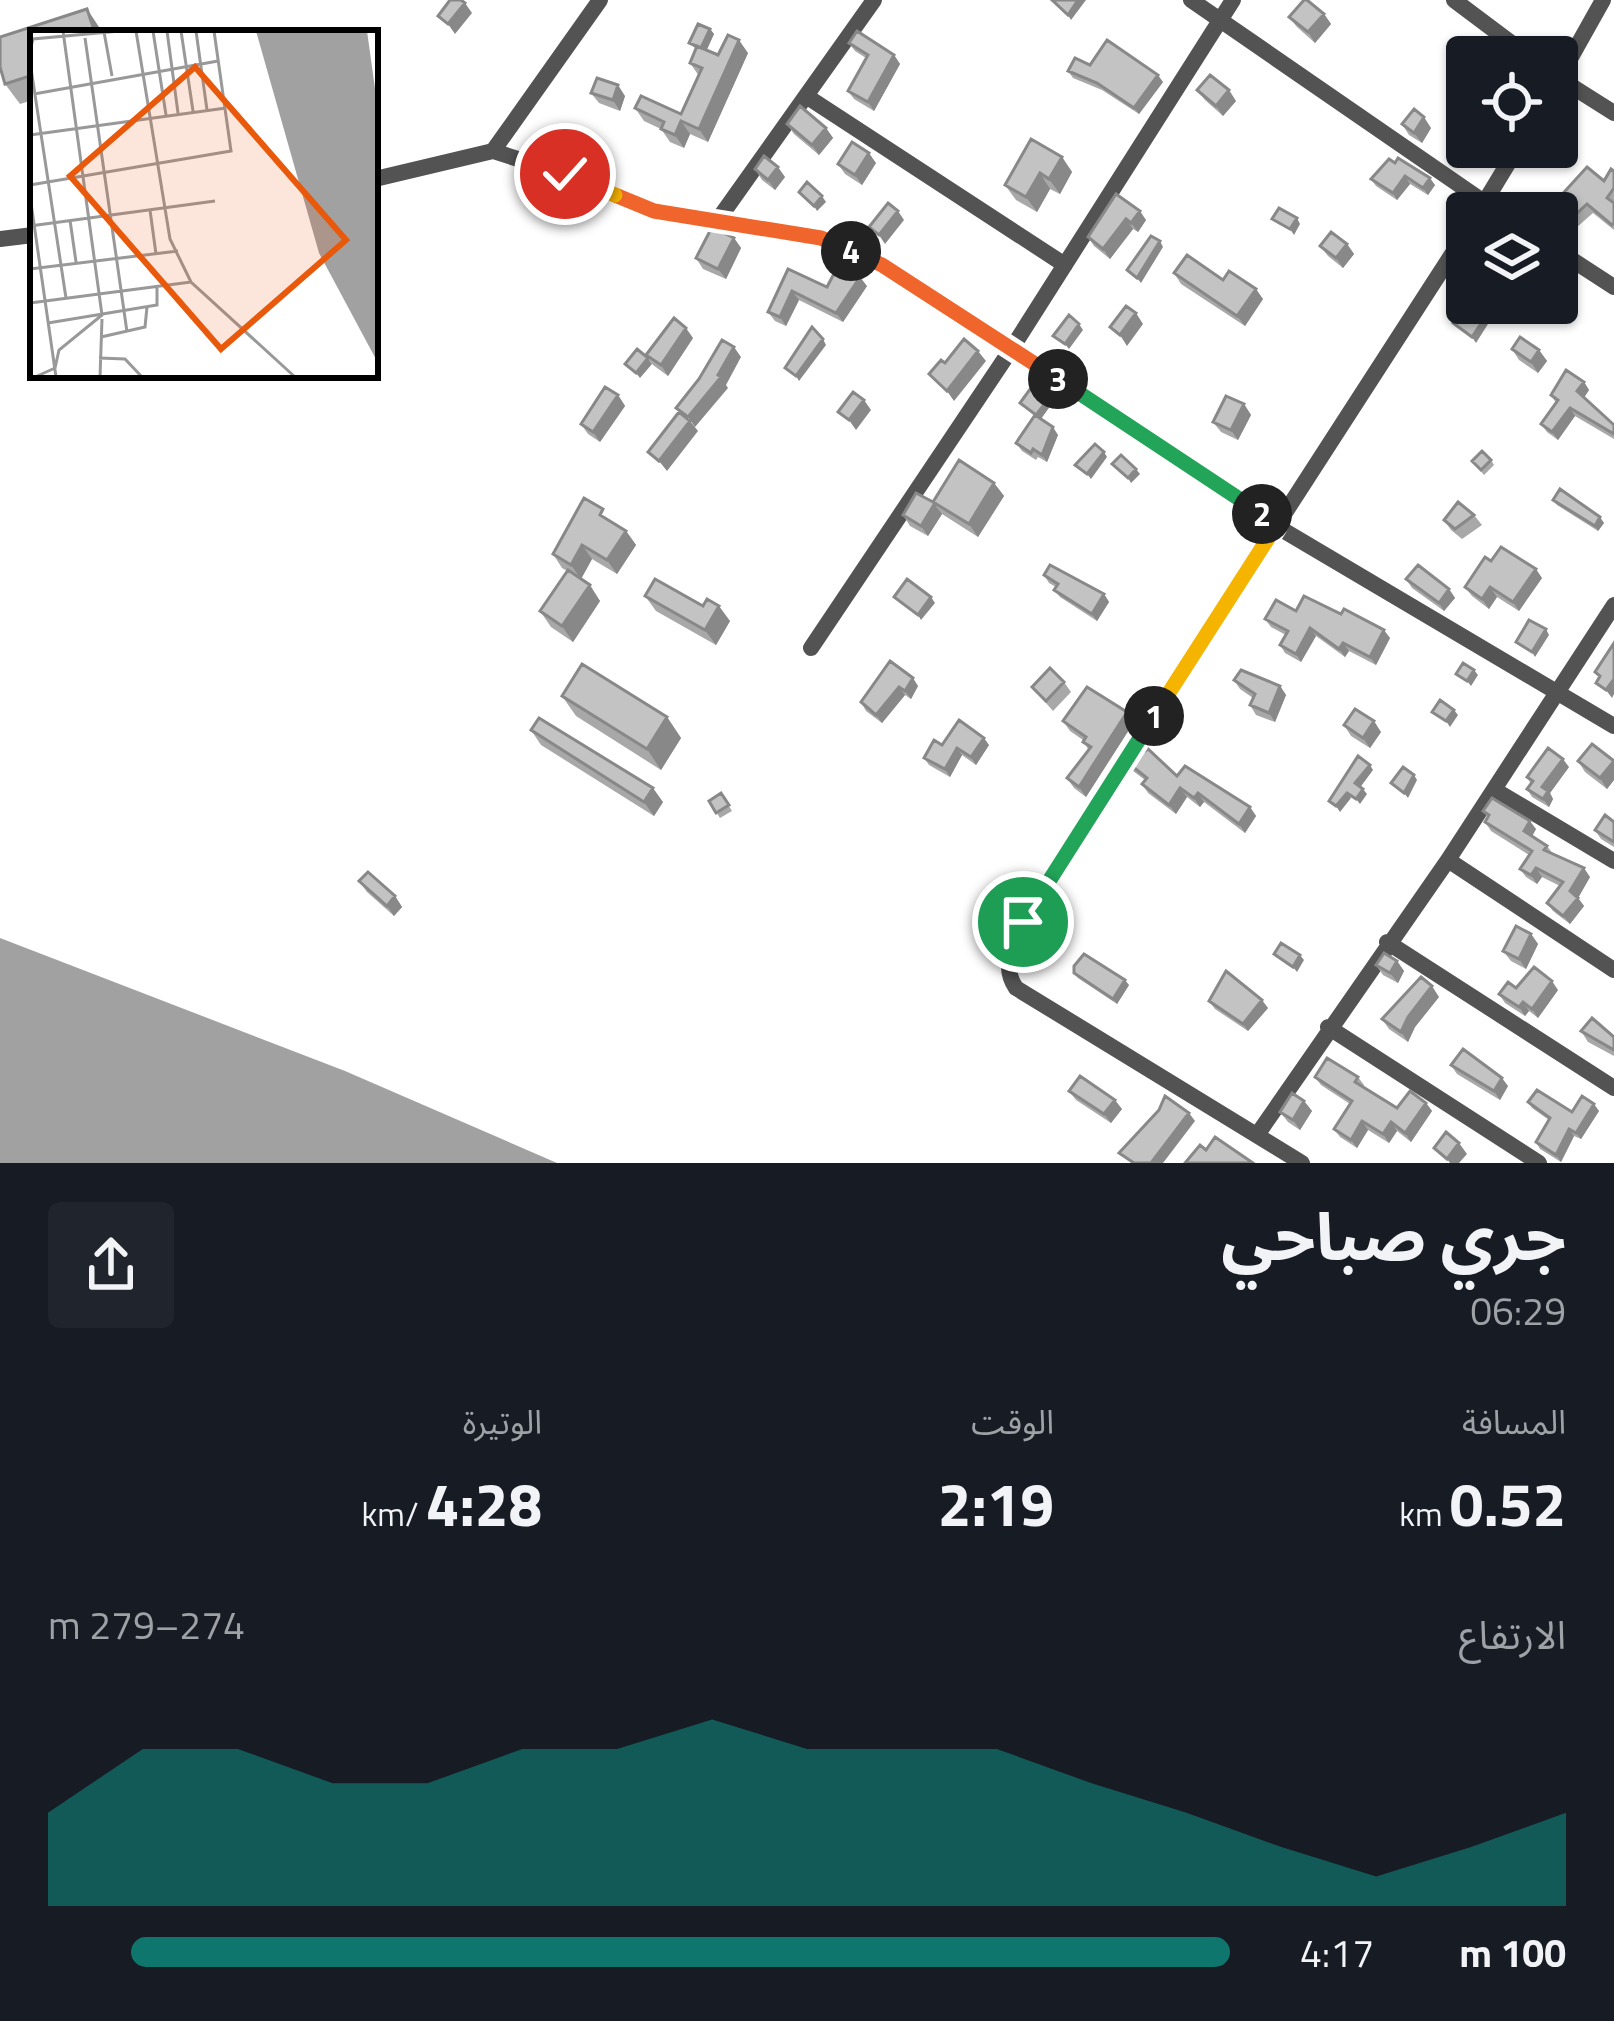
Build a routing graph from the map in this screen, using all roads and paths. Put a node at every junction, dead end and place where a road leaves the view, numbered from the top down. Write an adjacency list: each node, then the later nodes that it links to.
1 (600, 0): 13 (street)
2 (874, 0): 11 (street)
3 (1191, 0): 7 (street)
4 (1233, 0): 7 (street)
5 (1454, 0): 8 (street)
6 (1603, 0): 9 (street)
7 (1221, 20): 15 (street); 21 (street)
8 (1502, 36)
9 (1578, 44)
10 (1578, 91): 12 (street)
11 (806, 96): 16 (street); 21 (street)
12 (1614, 113)
13 (494, 151): 14 (street); 16 (street)
14 (378, 178)
15 (1463, 192)
16 (715, 224): 23 (street)
17 (30, 235): 18 (street)
18 (0, 239)
19 (1446, 263): 24 (street)
20 (1578, 264): 22 (street)
21 (1065, 265): 23 (street)
22 (1614, 287)
23 (1012, 348): 24 (street); 26 (street)
24 (1276, 526): 27 (street); 36 (street)
25 (1614, 605): 27 (street)
26 (811, 648)
27 (1559, 691): 28 (street); 29 (street)
28 (1614, 726)
29 (1495, 790): 30 (street); 31 (street)
30 (1448, 860): 32 (street); 33 (street)
31 (1614, 861)
32 (1387, 942): 34 (street); 35 (street)
33 (1614, 970)
34 (1328, 1027): 36 (street); 38 (street)
35 (1614, 1088)
36 (1257, 1135): 37 (street)
37 (1302, 1163)
38 (1539, 1163)

